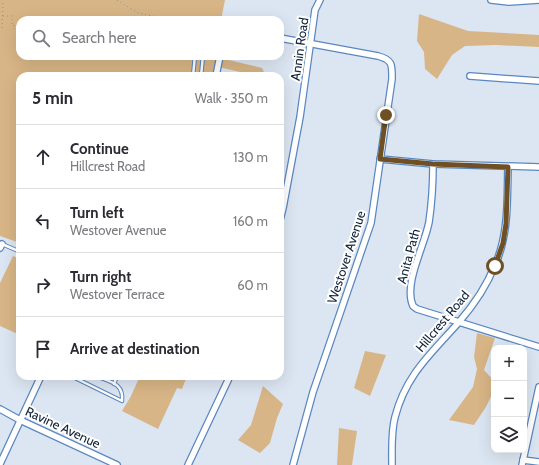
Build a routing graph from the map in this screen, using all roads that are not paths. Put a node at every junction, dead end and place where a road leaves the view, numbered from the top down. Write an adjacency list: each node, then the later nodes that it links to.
1 (320, 0): 5 (street, Annin Road)
2 (491, 0): 3 (street)
3 (539, 0)
4 (284, 39): 5 (street)
5 (310, 44): 14 (street, Westover Avenue); 18 (street, Annin Road)
6 (195, 60): 9 (lane)
7 (203, 60): 10 (lane)
8 (218, 60): 11 (street)
9 (193, 72)
10 (201, 72)
11 (216, 72)
12 (470, 76): 13 (street)
13 (539, 81)
14 (380, 159): 15 (street); 37 (street, Westover Avenue)
15 (433, 164): 16 (street); 21 (street, Anita Path)
16 (508, 167): 17 (street); 21 (street, Hillcrest Road)
17 (539, 167)
18 (284, 203)
19 (1, 246): 20 (lane)
20 (16, 250)
21 (459, 322): 22 (street, Anita Path); 38 (street, Hillcrest Road)
22 (539, 347)
23 (39, 380): 31 (street)
24 (79, 380): 28 (lane)
25 (105, 380): 28 (lane)
26 (116, 380): 28 (lane)
27 (228, 380): 36 (street)
28 (114, 384)
29 (539, 387): 32 (street)
30 (0, 409): 31 (street, Ravine Avenue)
31 (20, 420): 34 (street); 35 (street, Ravine Avenue)
32 (523, 462): 33 (street)
33 (539, 462)
34 (0, 464)
35 (117, 465)
36 (188, 465)
37 (293, 465)
38 (392, 465)

